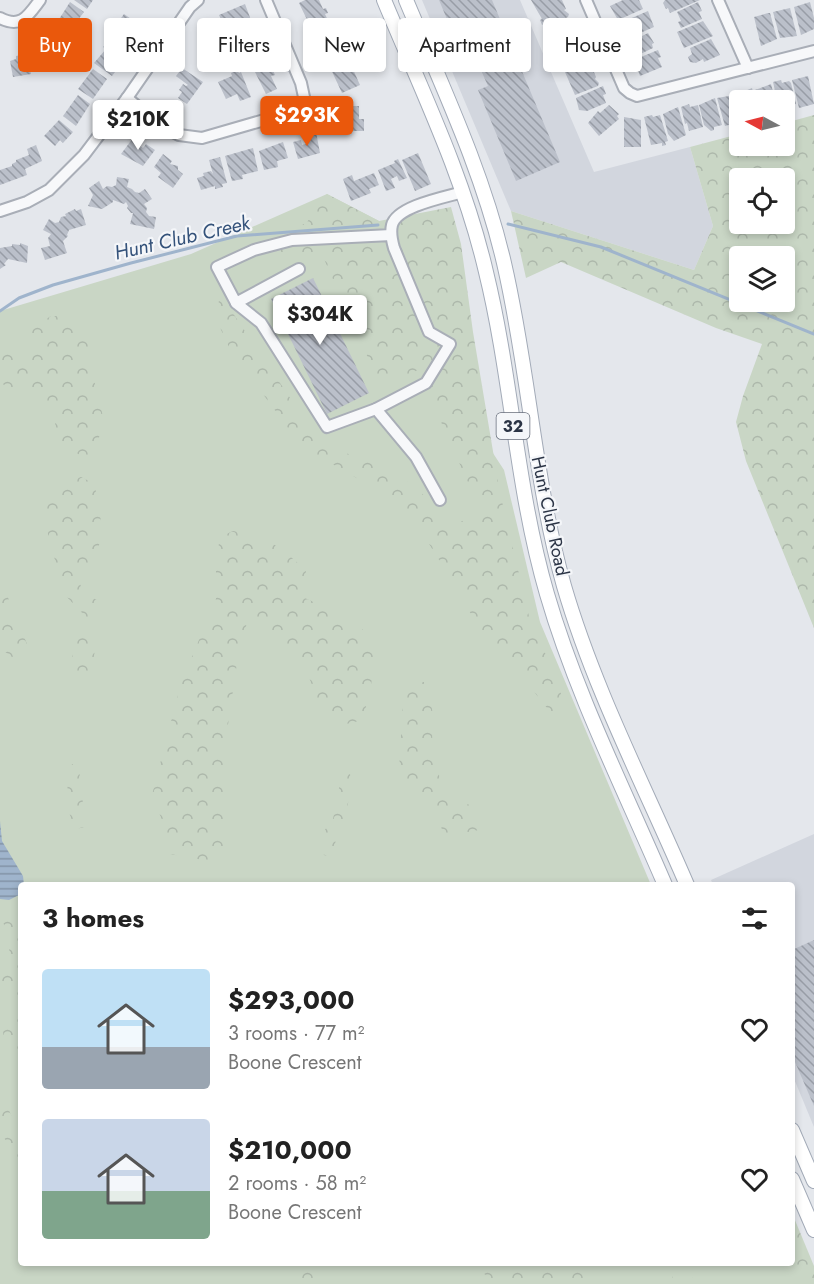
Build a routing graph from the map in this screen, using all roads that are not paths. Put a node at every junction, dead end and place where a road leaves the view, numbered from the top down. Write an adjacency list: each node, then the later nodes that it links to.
1 (40, 0): 8 (street)
2 (266, 0): 11 (street)
3 (384, 0): 12 (main road, Hunt Club Road / 32)
4 (406, 0): 20 (main road, Hunt Club Road / 32)
5 (586, 0): 10 (street)
6 (718, 0): 10 (street)
7 (190, 2): 11 (street)
8 (0, 18)
9 (814, 51): 10 (street)
10 (748, 68)
11 (127, 98): 13 (street)
12 (463, 192): 14 (street); 19 (main road, Hunt Club Road / 32)
13 (0, 212)
14 (391, 235): 16 (street); 17 (street)
15 (299, 269): 16 (street)
16 (236, 303): 17 (street)
17 (376, 409): 18 (street)
18 (440, 500)
19 (664, 882)
20 (686, 882)
21 (795, 1137): 22 (main road)
22 (814, 1181)
23 (795, 1186): 24 (main road)
24 (814, 1230)

